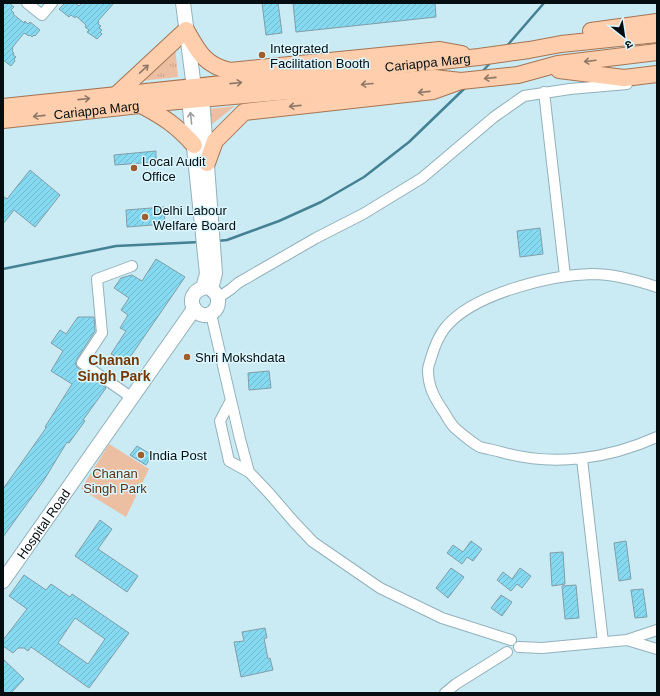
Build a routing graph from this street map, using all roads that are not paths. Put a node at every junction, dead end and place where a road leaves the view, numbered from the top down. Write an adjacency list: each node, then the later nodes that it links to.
1 (26, 3): 2 (street)
2 (52, 3)
3 (183, 3): 5 (street)
4 (657, 22): 7 (main road)
5 (186, 30): 9 (main road); 14 (street); 16 (main road, one-way to 5)
6 (657, 34): 7 (main road, Cariappa Marg)
7 (561, 44): 9 (main road, Cariappa Marg)
8 (657, 52): 10 (main road, Cariappa Marg, one-way to 10)
9 (479, 57): 14 (main road, Cariappa Marg, one-way to 9)
10 (543, 68): 11 (main road); 12 (main road, Cariappa Marg, one-way to 12)
11 (657, 74)
12 (461, 81): 14 (main road, Cariappa Marg, one-way to 14); 21 (main road, one-way to 21)
13 (657, 81): 15 (street)
14 (194, 90): 16 (main road, Cariappa Marg); 17 (main road, Cariappa Marg); 20 (street, one-way to 14); 21 (street)
15 (544, 92): 24 (street); 26 (street)
16 (116, 95): 18 (main road, Cariappa Marg, one-way to 16)
17 (141, 105): 19 (main road, Cariappa Marg, one-way to 19); 20 (main road)
18 (3, 107)
19 (3, 120)
20 (194, 145): 22 (street)
21 (207, 163): 22 (street)
22 (207, 226): 26 (street)
23 (132, 266): 29 (street)
24 (565, 276): 25 (street); 32 (street)
25 (657, 287)
26 (211, 292): 27 (street); 28 (street)
27 (194, 309): 28 (street); 29 (street, Hospital Road)
28 (211, 314): 30 (street)
29 (131, 397): 34 (street, Hospital Road)
30 (231, 400): 33 (street); 33 (street)
31 (657, 437): 32 (street)
32 (582, 458): 38 (street)
33 (249, 472): 36 (street)
34 (3, 581)
35 (657, 630): 37 (street)
36 (511, 640)
37 (627, 640): 38 (street); 40 (street)
38 (602, 642): 39 (street)
39 (520, 646)
40 (657, 649)
41 (507, 652): 42 (street)
42 (445, 693)

